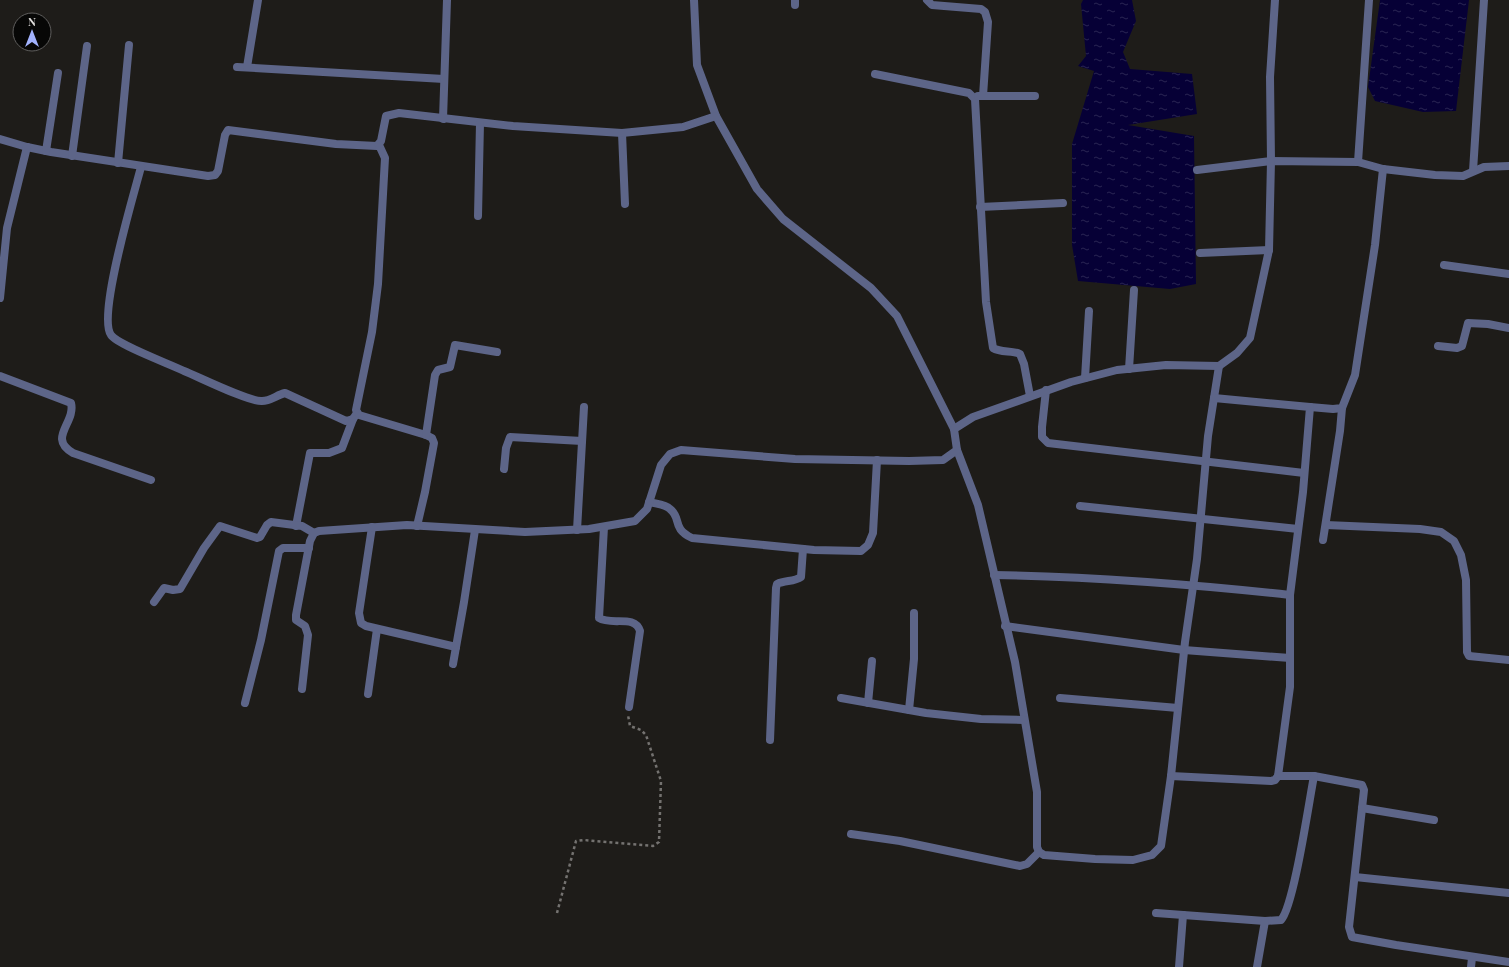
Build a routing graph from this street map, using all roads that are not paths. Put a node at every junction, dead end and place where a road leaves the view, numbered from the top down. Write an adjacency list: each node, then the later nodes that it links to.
1 (258, 0): 11 (street)
2 (447, 0): 14 (street)
3 (694, 0): 18 (street)
4 (927, 0): 16 (street)
5 (1275, 0): 27 (street)
6 (1369, 0): 28 (street)
7 (1484, 0): 34 (street)
8 (129, 45): 29 (street)
9 (87, 46): 26 (street)
10 (237, 67): 11 (street)
11 (247, 67): 14 (street)
12 (58, 73): 25 (street)
13 (875, 74): 15 (street)
14 (444, 79): 19 (street)
15 (973, 96): 16 (street); 37 (street)
16 (984, 96): 17 (street)
17 (1035, 96)
18 (716, 116): 21 (street); 60 (street)
19 (443, 119): 20 (street); 23 (street)
20 (480, 123): 21 (street); 38 (street)
21 (622, 133): 36 (street)
22 (0, 139): 24 (street)
23 (379, 145): 31 (street); 59 (street)
24 (27, 147): 25 (street); 44 (street)
25 (46, 151): 26 (street)
26 (72, 156): 29 (street)
27 (1271, 161): 28 (street); 33 (street); 39 (street)
28 (1358, 162): 32 (street)
29 (118, 163): 31 (street)
30 (1509, 166): 34 (street)
31 (141, 167): 59 (street)
32 (1383, 169): 34 (street); 58 (street)
33 (1197, 170)
34 (1473, 171)
35 (1063, 203): 37 (street)
36 (625, 204)
37 (980, 207): 54 (street)
38 (478, 216)
39 (1269, 250): 40 (street); 49 (street)
40 (1200, 253)
41 (1444, 266): 42 (street)
42 (1509, 274)
43 (1134, 290): 50 (street)
44 (0, 293)
45 (1089, 311): 52 (street)
46 (1509, 328): 47 (street)
47 (1438, 346)
48 (497, 352): 61 (street)
49 (1219, 366): 50 (street); 55 (street)
50 (1129, 369): 52 (street)
51 (0, 376): 68 (street)
52 (1085, 378): 53 (street)
53 (1046, 390): 54 (street); 65 (street)
54 (1030, 396): 60 (street)
55 (1214, 398): 57 (street); 65 (street)
56 (584, 407): 62 (street)
57 (1310, 407): 58 (street); 67 (street)
58 (1342, 408): 72 (street)
59 (355, 416): 61 (street); 73 (street)
60 (954, 429): 63 (street)
61 (426, 435): 74 (street)
62 (582, 441): 66 (street); 79 (street)
63 (956, 450): 64 (street); 84 (street)
64 (877, 460): 69 (street); 83 (street)
65 (1206, 461): 67 (street); 71 (street)
66 (504, 469)
67 (1304, 473): 77 (street)
68 (151, 480)
69 (649, 502): 76 (street); 83 (street)
70 (1080, 506): 71 (street)
71 (1200, 519): 77 (street); 85 (street)
72 (1326, 525): 81 (street); 94 (street)
73 (296, 526): 80 (street); 87 (street)
74 (417, 526): 75 (street); 78 (street)
75 (372, 527): 80 (street); 90 (street)
76 (604, 527): 79 (street); 103 (street)
77 (1298, 529): 86 (street)
78 (475, 530): 79 (street); 91 (street)
79 (577, 530)
80 (314, 533): 82 (street)
81 (1323, 540)
82 (309, 548): 97 (street); 101 (street)
83 (802, 549): 107 (street)
84 (994, 575): 85 (street); 89 (street)
85 (1193, 584): 86 (street); 92 (street)
86 (1290, 595): 93 (street)
87 (154, 602)
88 (914, 613): 105 (street)
89 (1005, 626): 92 (street); 106 (street)
90 (377, 629): 91 (street); 98 (street)
91 (456, 647): 96 (street)
92 (1184, 650): 93 (street); 104 (street)
93 (1290, 658): 109 (street)
94 (1509, 660)
95 (872, 661): 102 (street)
96 (453, 664)
97 (302, 689)
98 (368, 694)
99 (841, 698): 102 (street)
100 (1060, 698): 104 (street)
101 (245, 703)
102 (868, 703): 105 (street)
103 (629, 707)
104 (1178, 708): 108 (street)
105 (909, 710): 106 (street)
106 (1024, 720): 114 (street)
107 (770, 740)
108 (1171, 776): 109 (street); 114 (street)
109 (1278, 776): 110 (street)
110 (1314, 776): 111 (street); 119 (street)
111 (1362, 808): 112 (street); 115 (street)
112 (1434, 820)
113 (851, 834): 114 (street)
114 (1039, 852)
115 (1355, 877): 116 (street); 120 (street)
116 (1509, 893)
117 (1156, 913): 118 (street)
118 (1183, 915): 119 (street); 122 (street)
119 (1265, 921): 123 (street)
120 (1472, 958): 121 (street); 124 (street)
121 (1509, 962)
122 (1179, 967)
123 (1257, 967)
124 (1472, 967)

